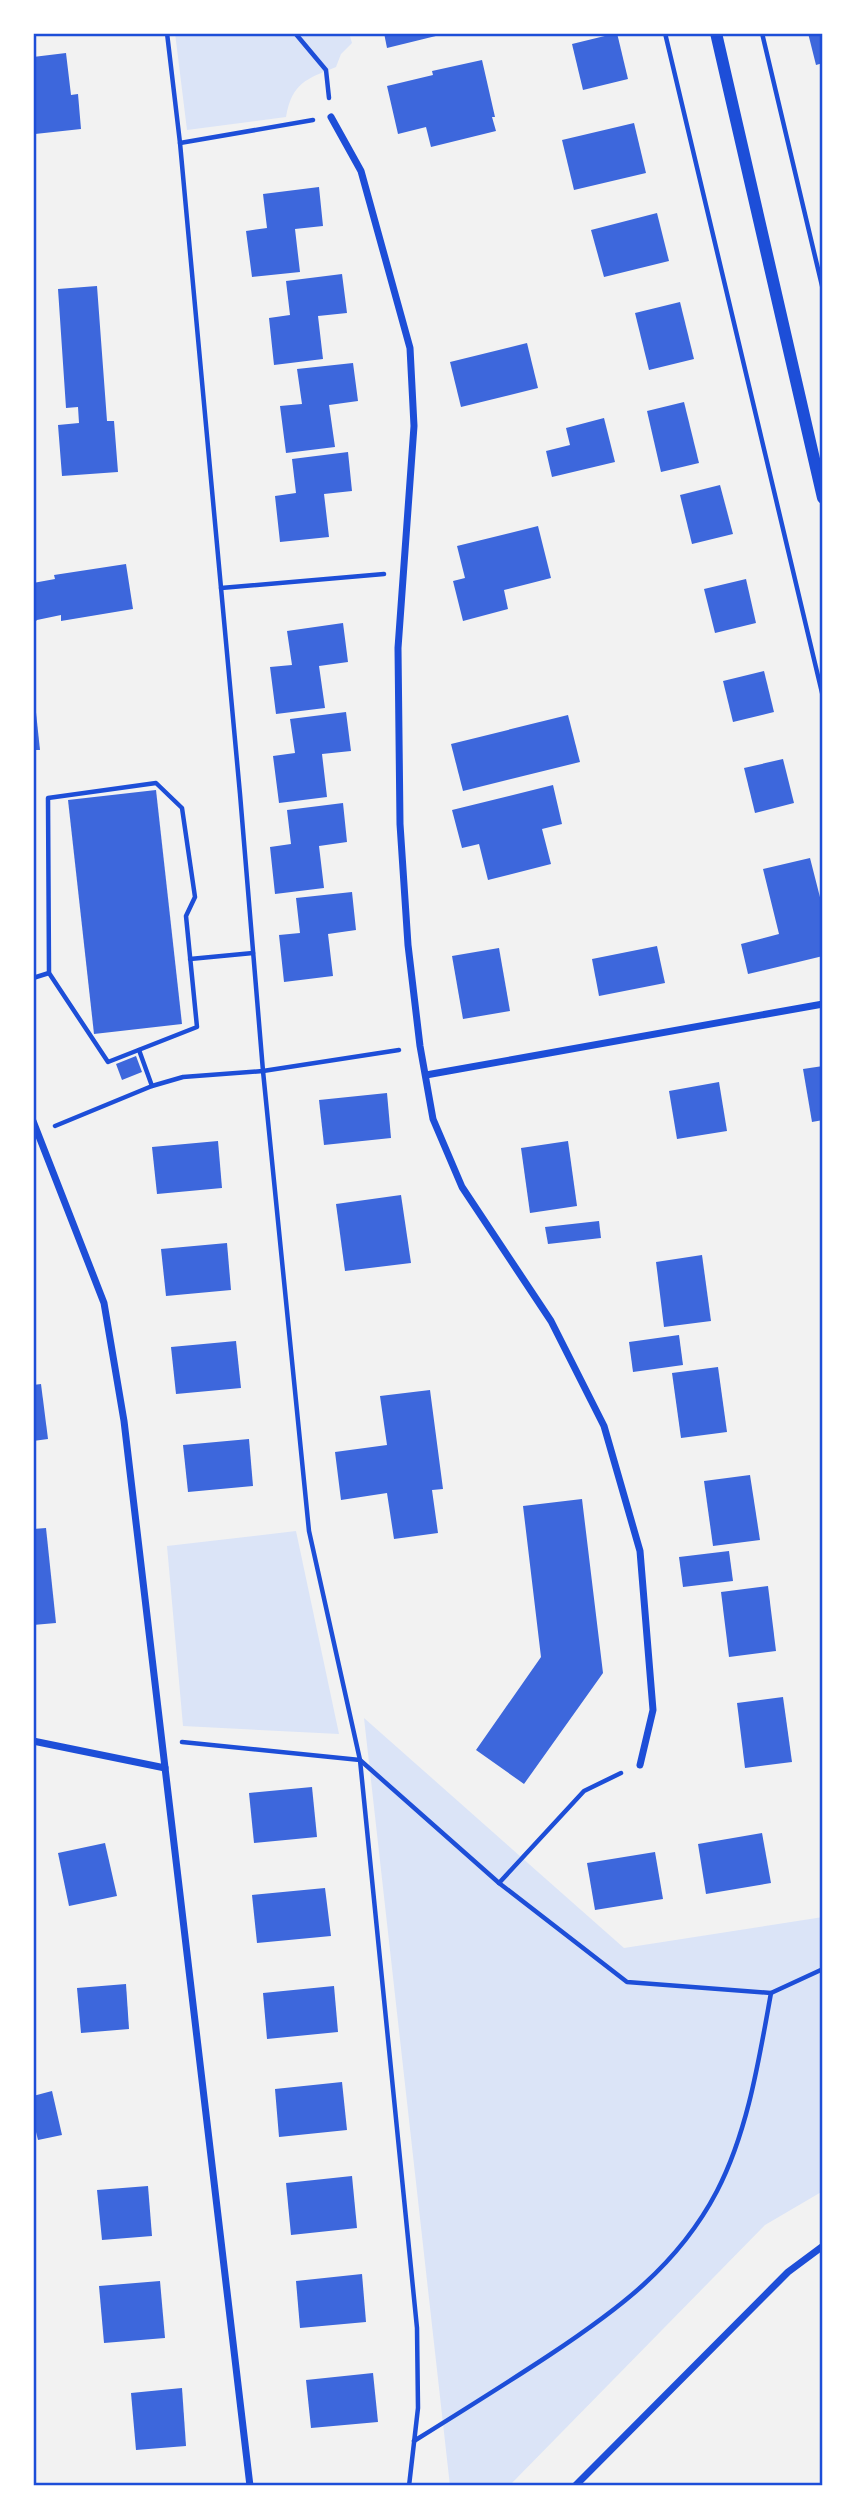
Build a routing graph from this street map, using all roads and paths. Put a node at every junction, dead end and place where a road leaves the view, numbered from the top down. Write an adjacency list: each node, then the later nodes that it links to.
1 (167, 33): 7 (path)
2 (296, 33): 6 (path)
3 (665, 33): 12 (path)
4 (716, 33): 9 (street)
5 (762, 33): 8 (path)
6 (331, 117): 7 (path); 10 (street)
7 (180, 143): 11 (path)
8 (823, 290)
9 (823, 498)
10 (404, 572): 11 (path); 18 (street)
11 (221, 588): 13 (path)
12 (823, 697)
13 (253, 953): 14 (path); 20 (path)
14 (190, 958): 15 (path); 19 (path)
15 (49, 973): 16 (path); 19 (path)
16 (33, 978)
17 (823, 1004): 21 (street)
18 (421, 1046): 20 (path); 21 (street)
19 (139, 1050): 22 (path)
20 (263, 1071): 22 (path); 27 (path)
21 (426, 1075): 28 (street)
22 (152, 1086): 24 (path)
23 (33, 1121): 24 (street)
24 (38, 1133): 25 (street)
25 (163, 1740): 27 (path); 29 (street)
26 (33, 1741): 29 (street)
27 (360, 1760): 30 (path); 34 (path)
28 (640, 1765): 30 (path)
29 (165, 1768): 35 (street)
30 (499, 1883): 32 (path)
31 (823, 1969): 32 (path)
32 (771, 1993): 34 (path)
33 (823, 2246): 37 (street)
34 (413, 2442): 36 (path)
35 (250, 2486)
36 (409, 2486)
37 (575, 2486)

